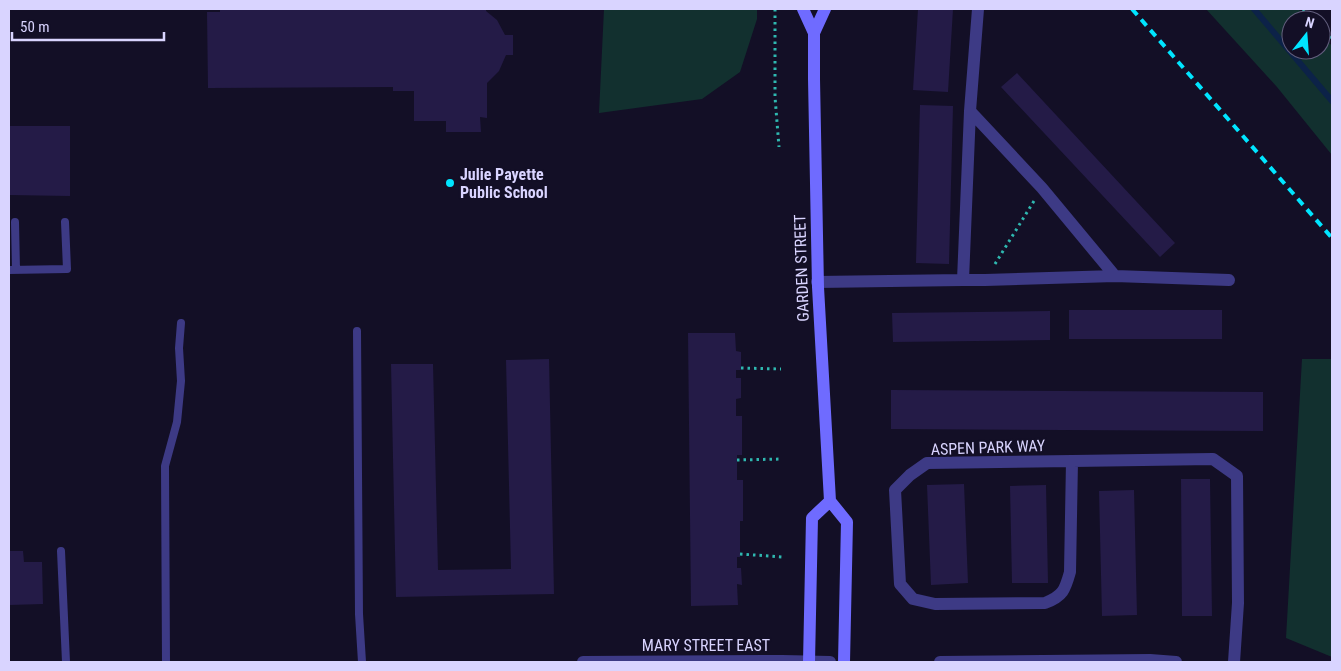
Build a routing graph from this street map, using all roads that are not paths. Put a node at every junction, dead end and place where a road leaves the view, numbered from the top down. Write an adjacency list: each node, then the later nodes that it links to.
1 (802, 9): 4 (street, GARDEN STREET)
2 (825, 9): 4 (street, GARDEN STREET)
3 (978, 9): 5 (street)
4 (814, 33): 12 (street, GARDEN STREET)
5 (970, 111): 9 (street); 10 (street)
6 (15, 222): 8 (lane)
7 (65, 222): 8 (lane)
8 (12, 270)
9 (1115, 276): 10 (street); 11 (street)
10 (963, 280): 12 (street)
11 (1229, 280)
12 (817, 282): 16 (street, GARDEN STREET)
13 (180, 323): 19 (lane)
14 (357, 331): 20 (lane)
15 (1072, 461): 15 (street, ASPEN PARK WAY); 27 (street, ASPEN PARK WAY)
16 (830, 502): 22 (street); 24 (street)
17 (61, 551): 18 (lane)
18 (66, 662)
19 (166, 662)
20 (362, 662)
21 (583, 662): 22 (street, MARY STREET EAST)
22 (808, 662): 23 (street, MARY STREET EAST)
23 (830, 662)
24 (844, 662)
25 (940, 662): 26 (street)
26 (1176, 662)
27 (1234, 662)

